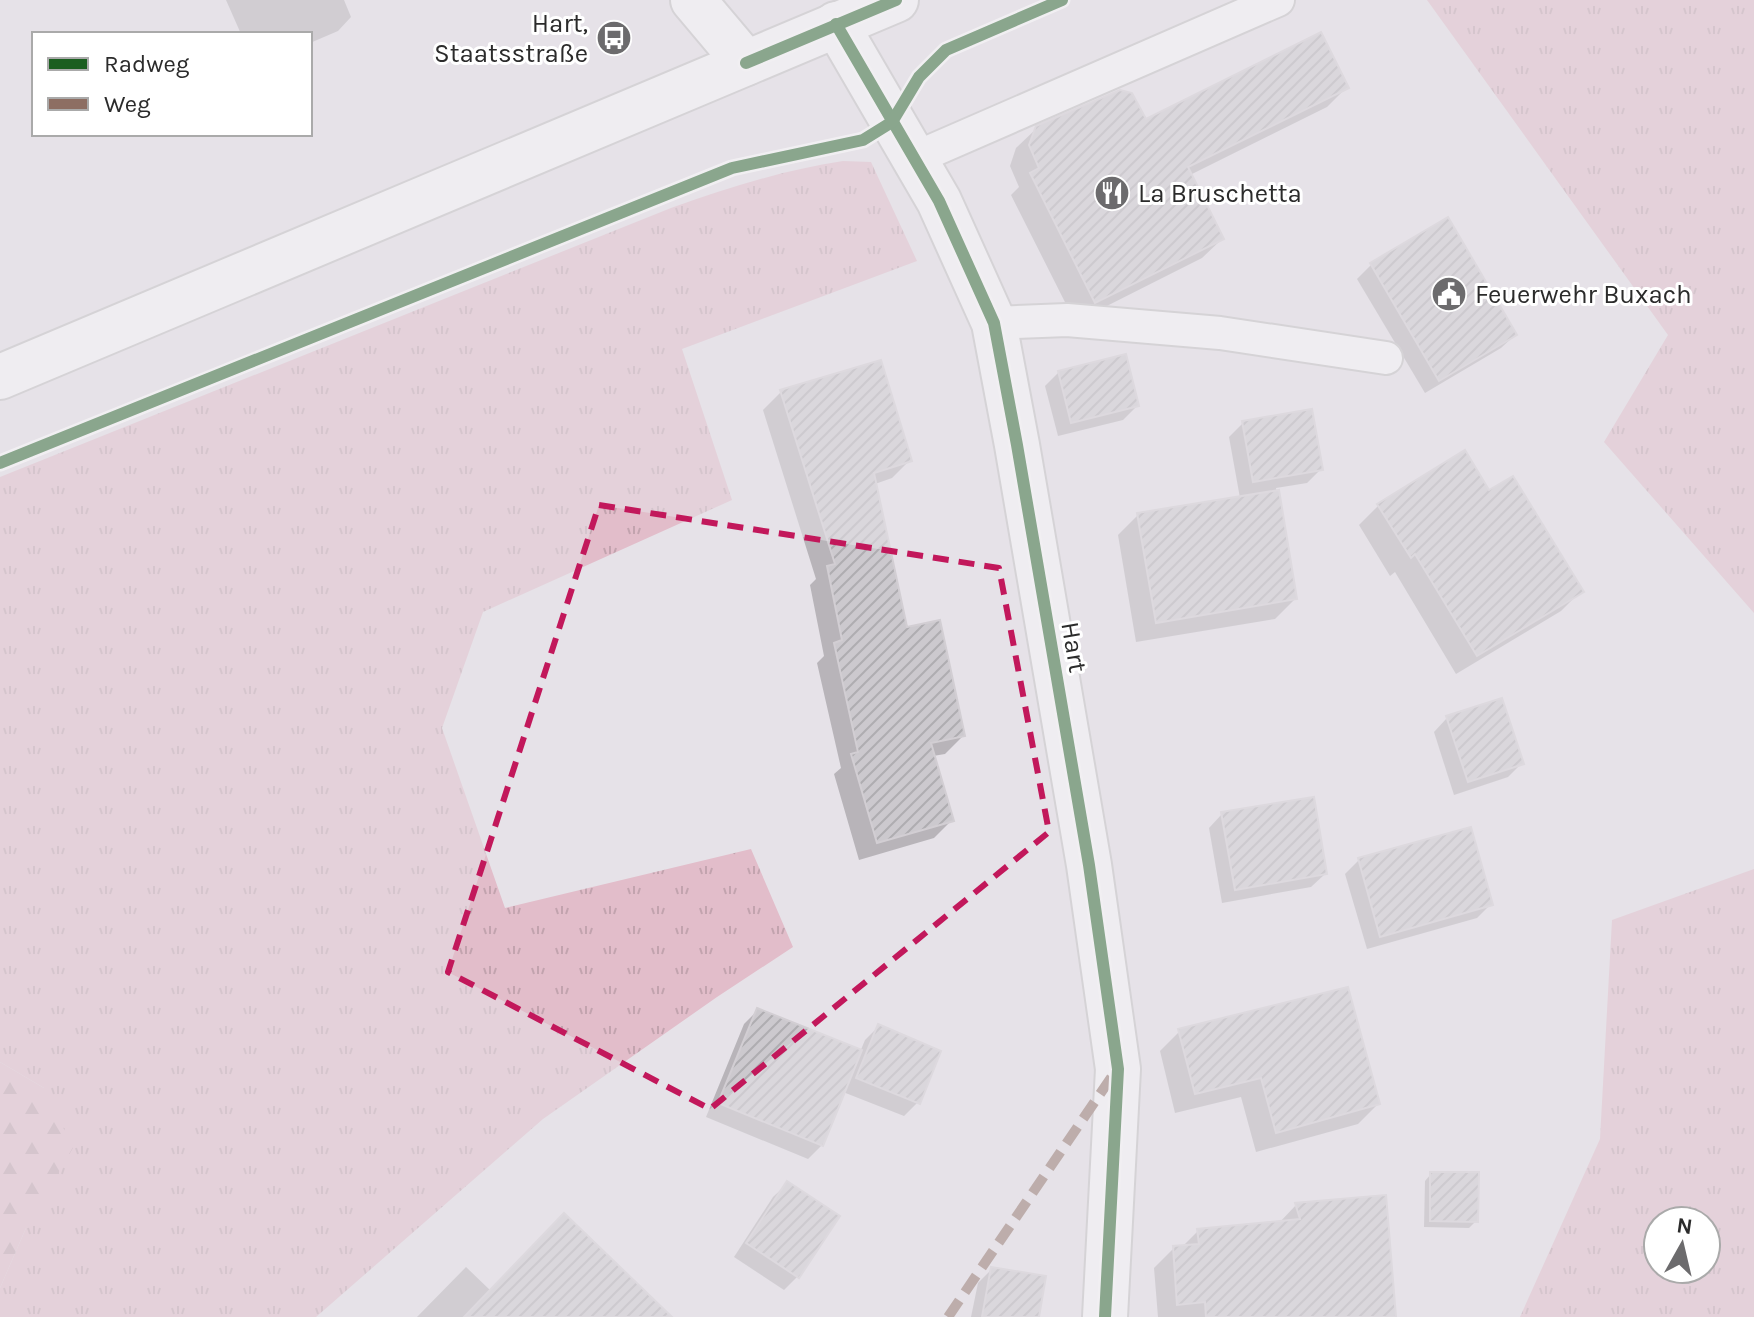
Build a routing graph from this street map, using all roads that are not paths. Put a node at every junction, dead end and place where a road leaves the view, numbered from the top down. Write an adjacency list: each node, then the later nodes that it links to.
1 (693, 0): 5 (street)
2 (896, 0): 4 (street)
3 (1278, 0): 6 (lane)
4 (836, 24): 5 (street); 6 (street, Hart)
5 (746, 63): 9 (street)
6 (913, 159): 7 (street, Hart)
7 (994, 323): 8 (lane); 10 (street, Hart)
8 (1386, 358)
9 (0, 377)
10 (1105, 1317)

